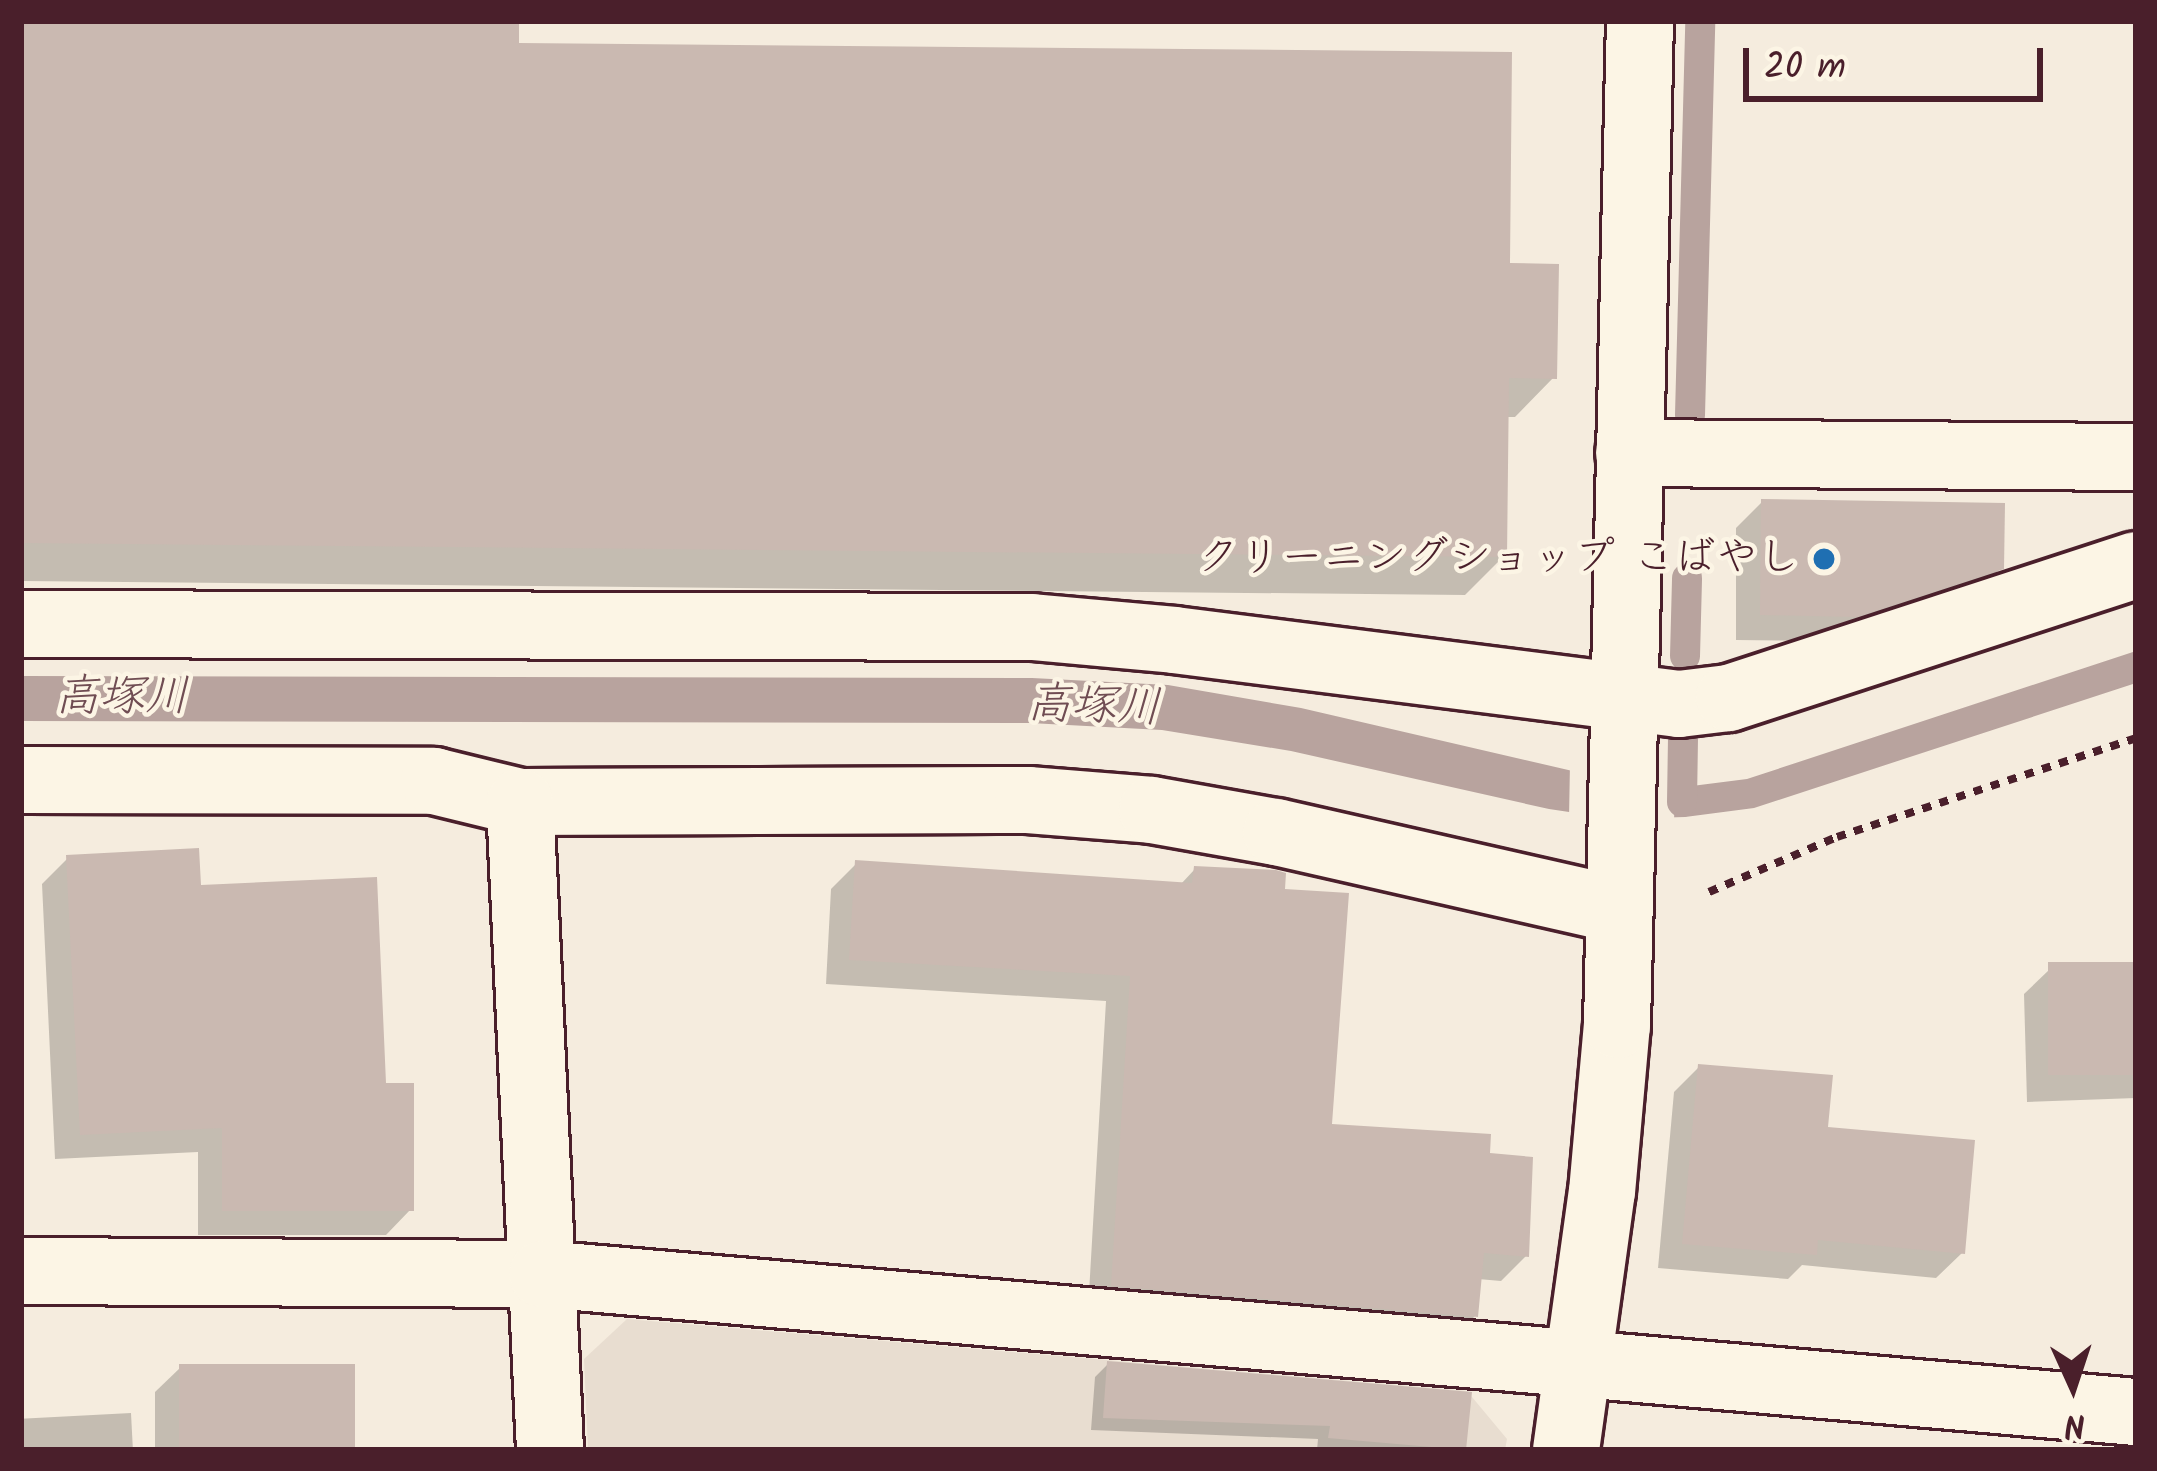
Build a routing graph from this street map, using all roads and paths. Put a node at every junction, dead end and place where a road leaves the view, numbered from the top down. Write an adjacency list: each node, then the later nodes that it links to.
1 (1640, 21): 2 (street)
2 (1629, 453): 3 (street); 6 (street)
3 (2136, 457)
4 (2136, 565): 6 (street)
5 (21, 624): 6 (street)
6 (1624, 716): 10 (street)
7 (2136, 738): 10 (path)
8 (21, 780): 9 (street)
9 (520, 802): 10 (street); 12 (street)
10 (1620, 888): 13 (street)
11 (21, 1271): 12 (street)
12 (542, 1274): 13 (street); 15 (street)
13 (1578, 1364): 14 (street); 16 (street)
14 (2136, 1412)
15 (550, 1450)
16 (1566, 1450)

